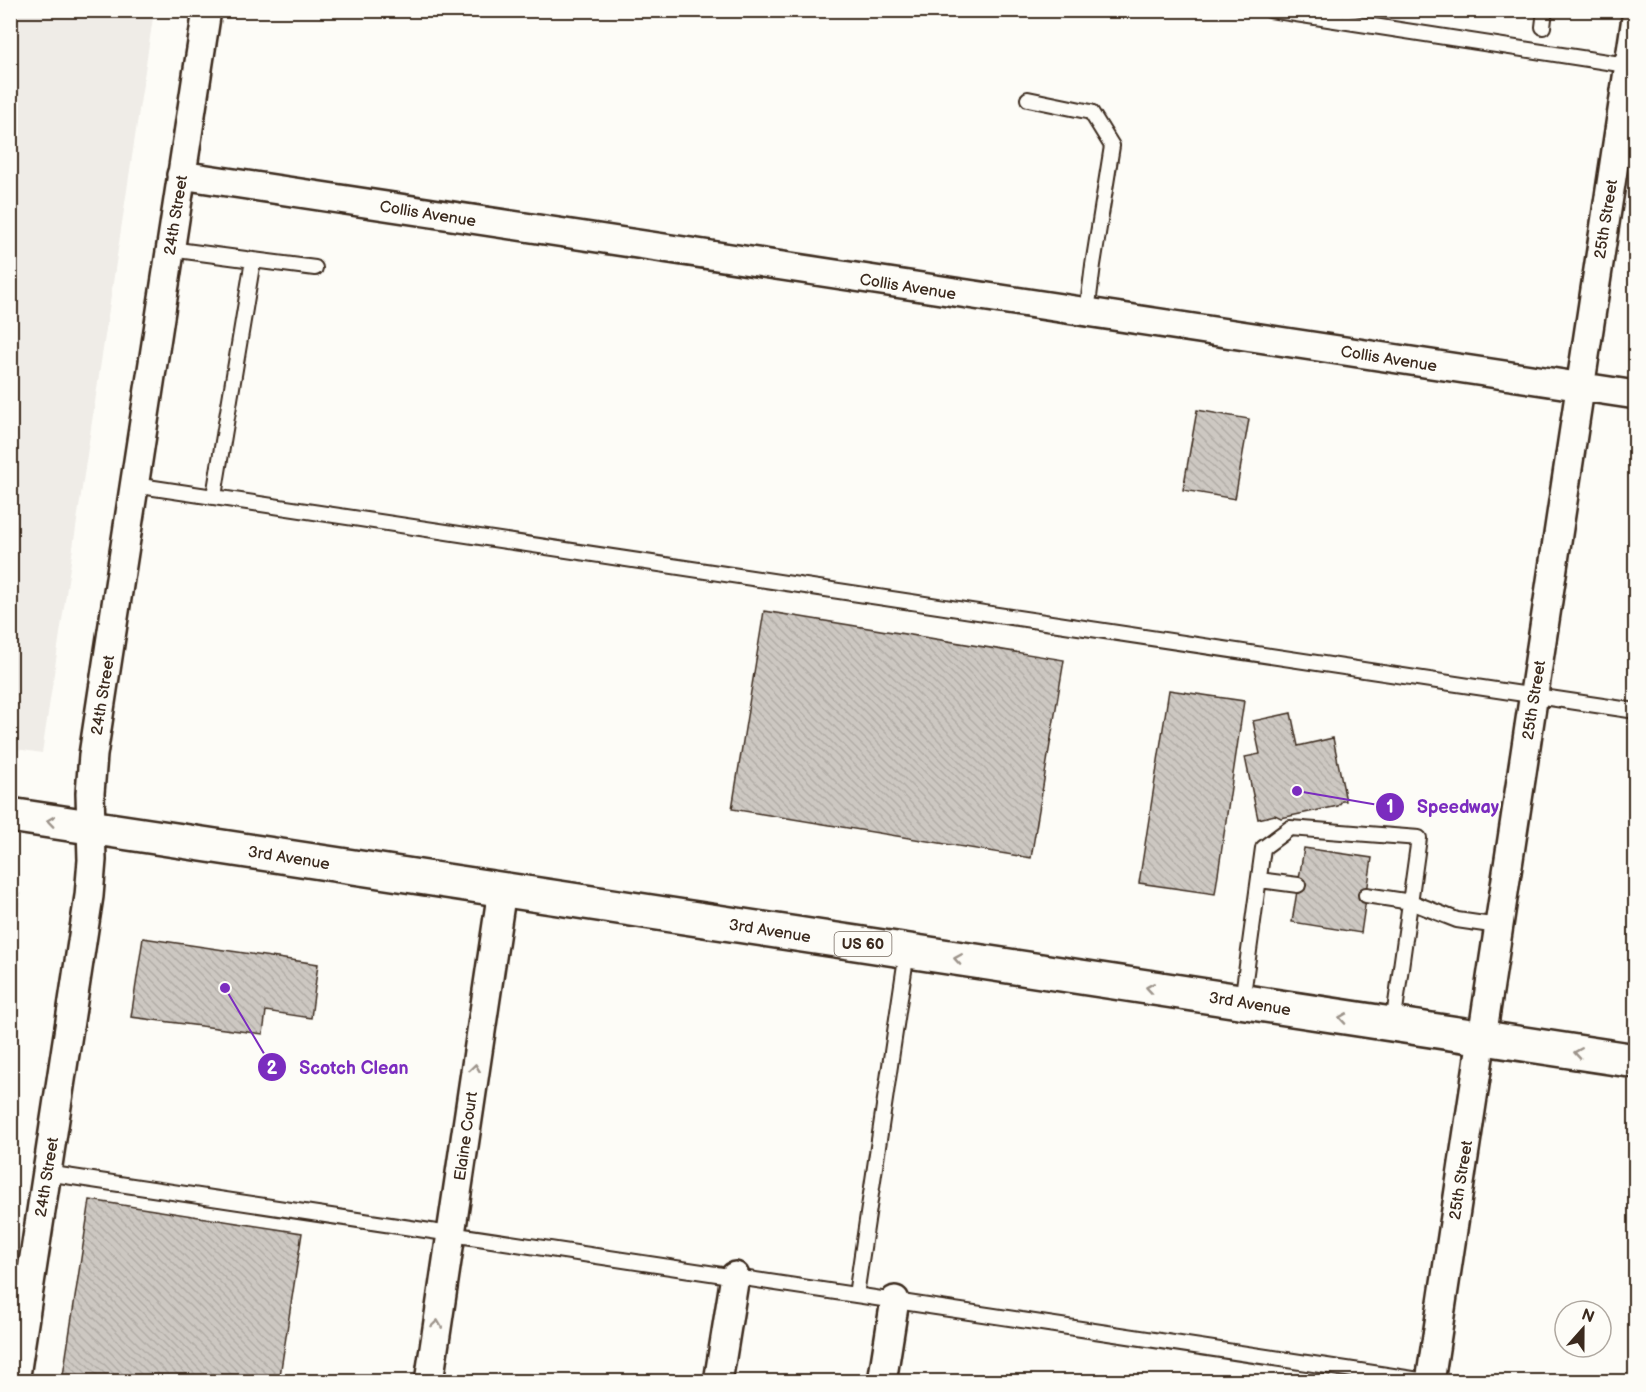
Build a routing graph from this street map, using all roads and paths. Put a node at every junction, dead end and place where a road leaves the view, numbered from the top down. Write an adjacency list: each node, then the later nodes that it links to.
1 (207, 10): 8 (street, 24th Street)
2 (1270, 10): 6 (lane)
3 (1545, 10): 5 (lane)
4 (1635, 18): 6 (street, 25th Street)
5 (1543, 27)
6 (1632, 66): 13 (street, 25th Street)
7 (1028, 99): 12 (lane)
8 (181, 175): 9 (street, 24th Street); 12 (street, Collis Avenue)
9 (170, 249): 10 (lane); 15 (street, 24th Street)
10 (253, 260): 11 (lane); 16 (lane)
11 (315, 268)
12 (1087, 313): 13 (street, Collis Avenue)
13 (1580, 387): 14 (street, Collis Avenue); 17 (street, 25th Street)
14 (1635, 395)
15 (134, 484): 16 (lane); 20 (street, 24th Street)
16 (214, 496): 17 (lane)
17 (1534, 696): 18 (lane); 26 (street, 25th Street)
18 (1635, 711)
19 (10, 815): 20 (main road, 3rd Avenue / US 60, one-way to 19)
20 (91, 827): 23 (main road, 3rd Avenue / US 60); 32 (street, 24th Street)
21 (1259, 880): 22 (lane); 25 (lane); 28 (lane)
22 (1298, 885)
23 (502, 890): 27 (main road, 3rd Avenue / US 60); 33 (street, Elaine Court, one-way to 23)
24 (1366, 895): 25 (lane)
25 (1411, 902): 26 (lane); 29 (lane)
26 (1498, 926): 30 (street, 25th Street)
27 (907, 951): 28 (main road, 3rd Avenue / US 60, one-way to 27); 35 (lane)
28 (1242, 1002): 29 (main road, 3rd Avenue / US 60, one-way to 28)
29 (1393, 1025): 30 (main road, 3rd Avenue / US 60)
30 (1481, 1038): 31 (main road, 3rd Avenue / US 60, one-way to 30); 37 (street, 25th Street)
31 (1635, 1062)
32 (46, 1173): 33 (lane); 38 (street, 24th Street)
33 (450, 1233): 34 (lane); 39 (street, Elaine Court, one-way to 33)
34 (735, 1276): 35 (lane); 40 (street)
35 (856, 1295): 36 (lane)
36 (895, 1300): 37 (lane); 41 (street)
37 (1431, 1381)
38 (15, 1382)
39 (429, 1382)
40 (718, 1382)
41 (882, 1382)

